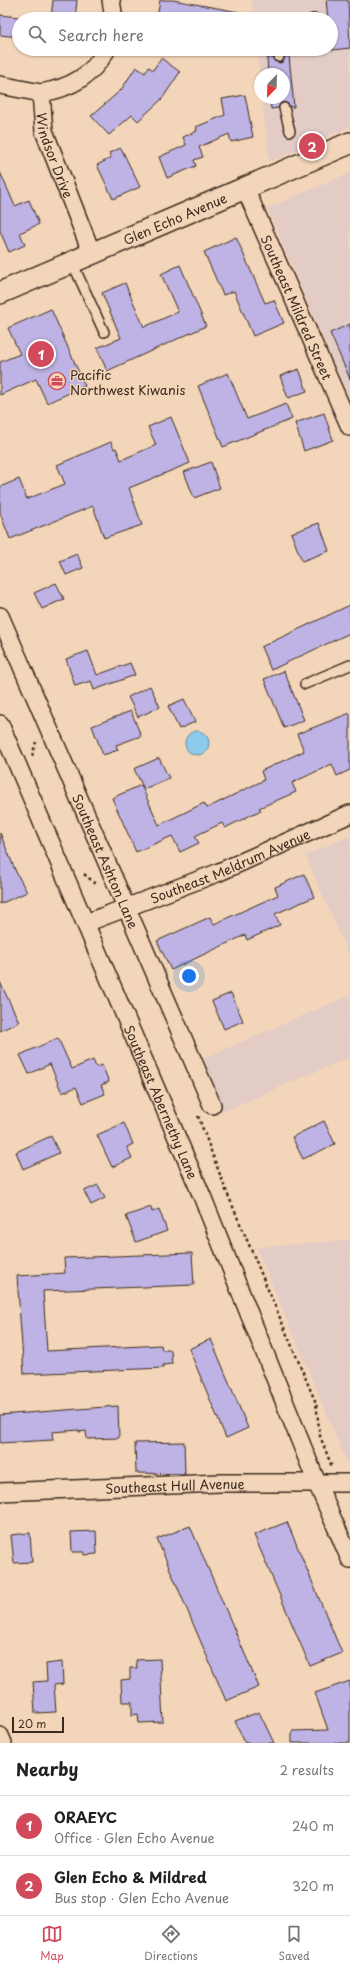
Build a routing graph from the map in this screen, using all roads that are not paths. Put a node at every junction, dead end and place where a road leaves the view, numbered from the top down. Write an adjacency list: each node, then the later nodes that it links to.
1 (111, 0): 2 (street)
2 (113, 12)
3 (103, 56): 5 (street)
4 (0, 85): 5 (street, Windsor Drive)
5 (41, 93): 10 (street, Windsor Drive)
6 (284, 108): 7 (lane)
7 (290, 131)
8 (350, 144): 9 (street, Glen Echo Avenue)
9 (245, 188): 10 (street, Glen Echo Avenue); 14 (street, Southeast Mildred Street)
10 (92, 254): 11 (street, Glen Echo Avenue)
11 (72, 262): 12 (street, Glen Echo Avenue); 13 (lane)
12 (0, 293)
13 (104, 332)
14 (350, 426)
15 (0, 616): 20 (street, Southeast Ashton Lane)
16 (350, 665): 17 (lane)
17 (305, 684)
18 (2, 734): 21 (street, Southeast Abernethy Lane)
19 (350, 814): 20 (street, Southeast Meldrum Avenue)
20 (126, 908): 21 (street, Southeast Meldrum Avenue); 22 (street, Southeast Ashton Lane)
21 (86, 923): 23 (street, Southeast Abernethy Lane)
22 (204, 1108)
23 (318, 1483): 24 (street, Southeast Hull Avenue); 25 (street, Southeast Hull Avenue); 26 (street, Southeast Abernethy Lane)
24 (350, 1483)
25 (0, 1492)
26 (350, 1559)
27 (0, 1736): 28 (street)
28 (3, 1743)

